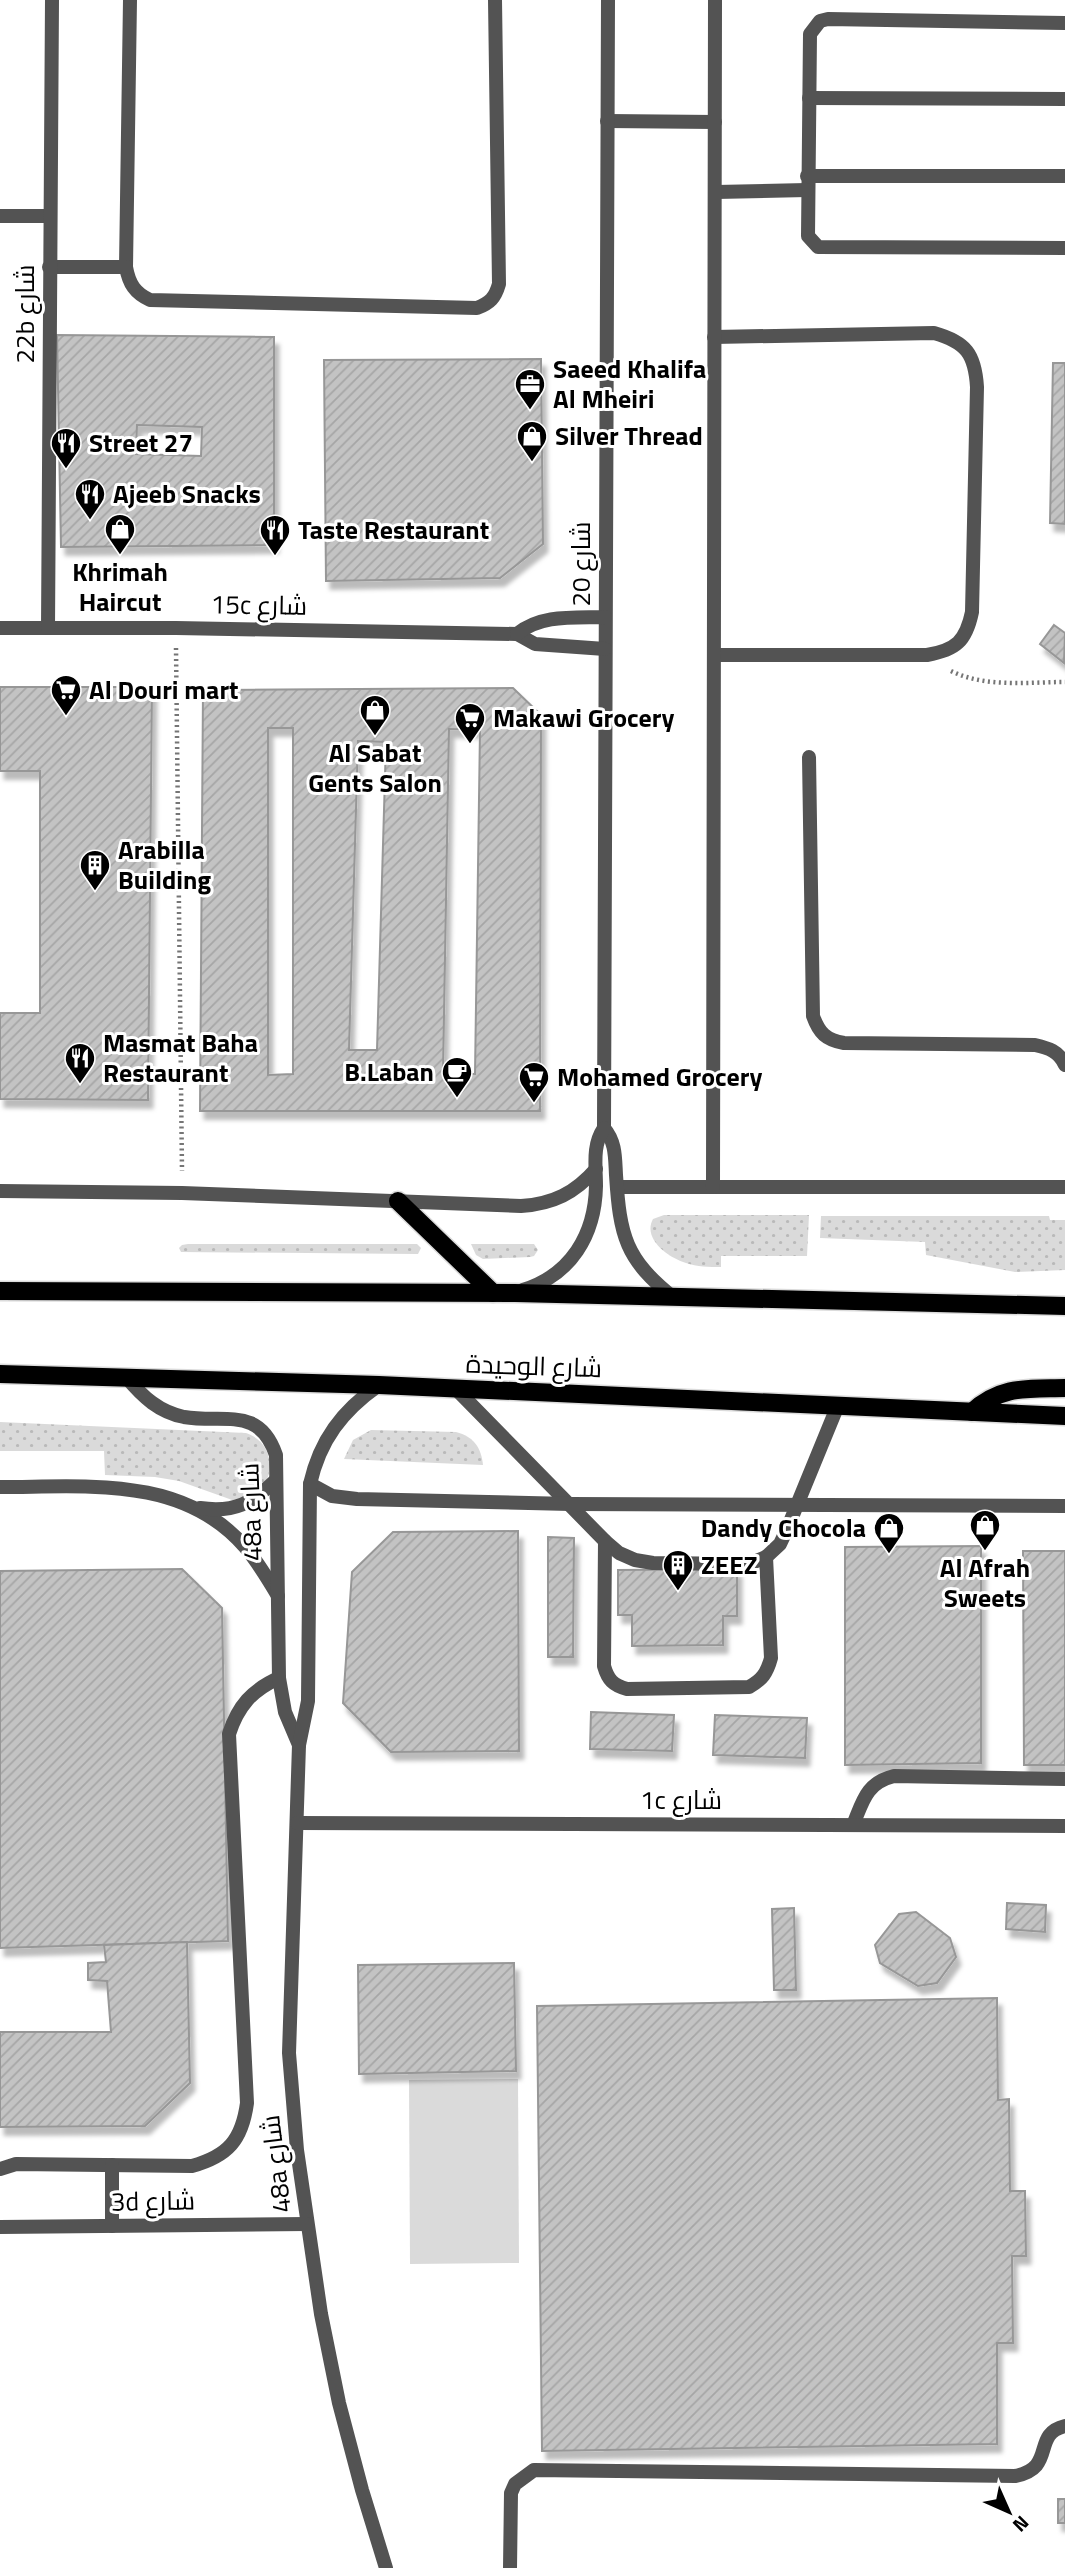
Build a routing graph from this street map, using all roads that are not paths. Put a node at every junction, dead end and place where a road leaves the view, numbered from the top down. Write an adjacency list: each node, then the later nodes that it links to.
1 (52, 0): 15 (street, 22b شارع)
2 (130, 0): 18 (street)
3 (495, 0): 18 (street)
4 (608, 0): 9 (street, شارع 20)
5 (715, 0): 10 (street)
6 (1065, 23): 7 (street)
7 (809, 98): 8 (street); 12 (street)
8 (1065, 99)
9 (607, 121): 10 (street); 20 (street, شارع 20)
10 (715, 122): 13 (street)
11 (1065, 176): 12 (street)
12 (807, 183): 13 (street); 16 (street)
13 (716, 192): 19 (street)
14 (0, 216): 15 (street)
15 (50, 216): 17 (street, 22b شارع)
16 (1065, 248)
17 (50, 267): 18 (street); 22 (street, 22b شارع)
18 (126, 267)
19 (714, 337): 25 (street); 25 (street)
20 (605, 617): 23 (street, 15c شارع); 24 (street, شارع 20)
21 (0, 628): 22 (street, 15c شارع)
22 (48, 628): 23 (street, 15c شارع)
23 (517, 634): 24 (street, 15c شارع)
24 (605, 649): 28 (street, شارع 20)
25 (715, 655): 31 (street)
26 (809, 757): 27 (street)
27 (1065, 1065)
28 (604, 1128): 29 (street, شارع 20); 30 (street, شارع 20)
29 (596, 1169): 34 (street); 37 (street, شارع 20)
30 (617, 1187): 31 (street); 38 (street, شارع 20)
31 (713, 1187): 32 (street)
32 (1065, 1187)
33 (0, 1191): 34 (street)
34 (398, 1201): 36 (main road)
35 (0, 1291): 36 (main road)
36 (493, 1293): 37 (main road)
37 (515, 1293): 38 (main road)
38 (674, 1298): 39 (main road)
39 (1065, 1306)
40 (0, 1374): 41 (main road, شارع الوحيدة)
41 (127, 1378): 42 (main road, شارع الوحيدة); 48 (street, 48a شارع)
42 (379, 1385): 44 (main road, شارع الوحيدة); 49 (street, 48a شارع)
43 (1065, 1388): 46 (main road)
44 (457, 1390): 45 (main road, شارع الوحيدة); 51 (street)
45 (838, 1405): 46 (main road, شارع الوحيدة); 52 (street)
46 (972, 1412): 47 (main road, شارع الوحيدة)
47 (1065, 1416)
48 (276, 1480): 54 (street); 57 (street, 48a شارع)
49 (310, 1484): 51 (street); 59 (street, 48a شارع)
50 (0, 1487): 54 (street)
51 (570, 1504): 52 (street); 55 (street)
52 (797, 1505): 53 (street); 56 (street)
53 (1065, 1506)
54 (195, 1507): 57 (street)
55 (605, 1541): 56 (street); 56 (street)
56 (766, 1557)
57 (278, 1596): 58 (street, 48a شارع)
58 (279, 1678): 59 (street, 48a شارع); 64 (street)
59 (299, 1745): 61 (street, 48a شارع)
60 (1065, 1779): 62 (street)
61 (297, 1823): 62 (street, 1c شارع); 66 (street, 48a شارع)
62 (853, 1825): 63 (street, 1c شارع)
63 (1065, 1826)
64 (112, 2165): 65 (street); 67 (street)
65 (0, 2169)
66 (307, 2224): 67 (street, 3d شارع); 70 (street, 48a شارع)
67 (112, 2226): 68 (street, 3d شارع)
68 (0, 2227)
69 (1065, 2426): 71 (street)
70 (386, 2568)
71 (510, 2568)

